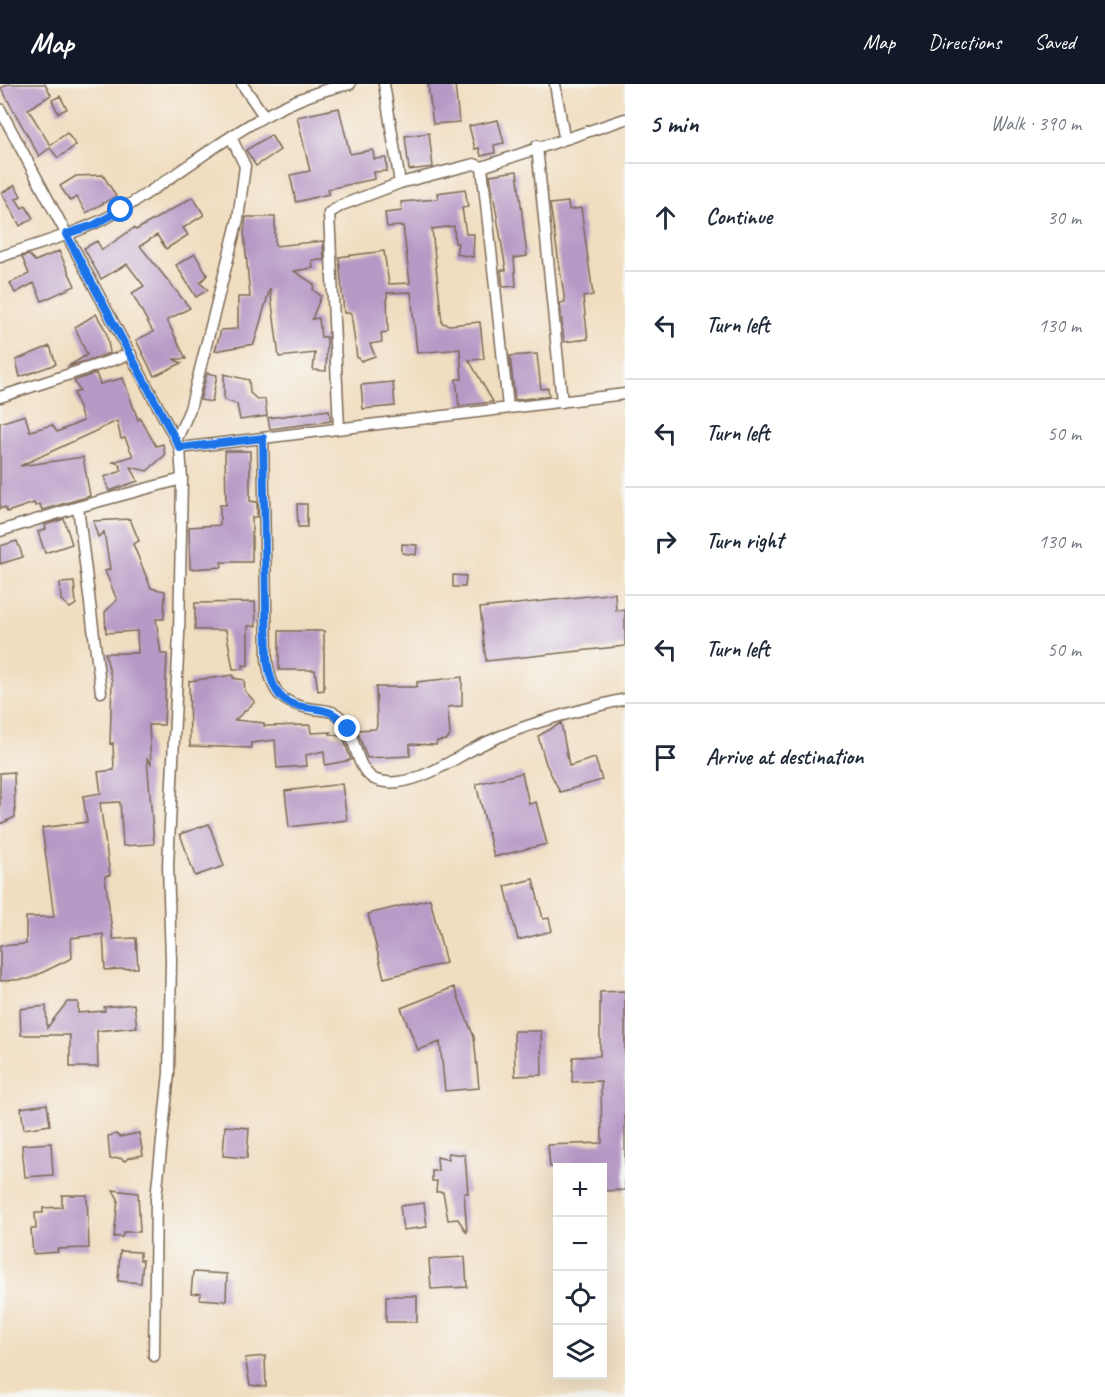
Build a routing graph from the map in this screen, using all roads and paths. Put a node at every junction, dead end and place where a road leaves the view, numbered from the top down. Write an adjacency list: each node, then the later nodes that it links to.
1 (242, 84): 6 (street)
2 (350, 84): 6 (street)
3 (384, 84): 12 (street)
4 (555, 84): 9 (street)
5 (0, 109): 13 (street)
6 (264, 116): 8 (street)
7 (625, 119): 9 (street)
8 (231, 137): 13 (street); 22 (street)
9 (564, 137): 10 (street)
10 (537, 146): 11 (street); 18 (street)
11 (482, 167): 12 (street); 19 (street)
12 (400, 183): 20 (street)
13 (66, 234): 14 (street); 15 (street)
14 (0, 257)
15 (131, 354): 17 (street); 22 (street)
16 (625, 394): 18 (street)
17 (0, 397)
18 (562, 402): 19 (street)
19 (508, 407): 20 (street)
20 (339, 428): 21 (street)
21 (263, 438): 22 (street); 27 (street)
22 (178, 444): 23 (street)
23 (182, 479): 24 (street); 28 (street)
24 (78, 507): 25 (street); 26 (street)
25 (0, 531)
26 (100, 692)
27 (625, 699)
28 (154, 1356)

